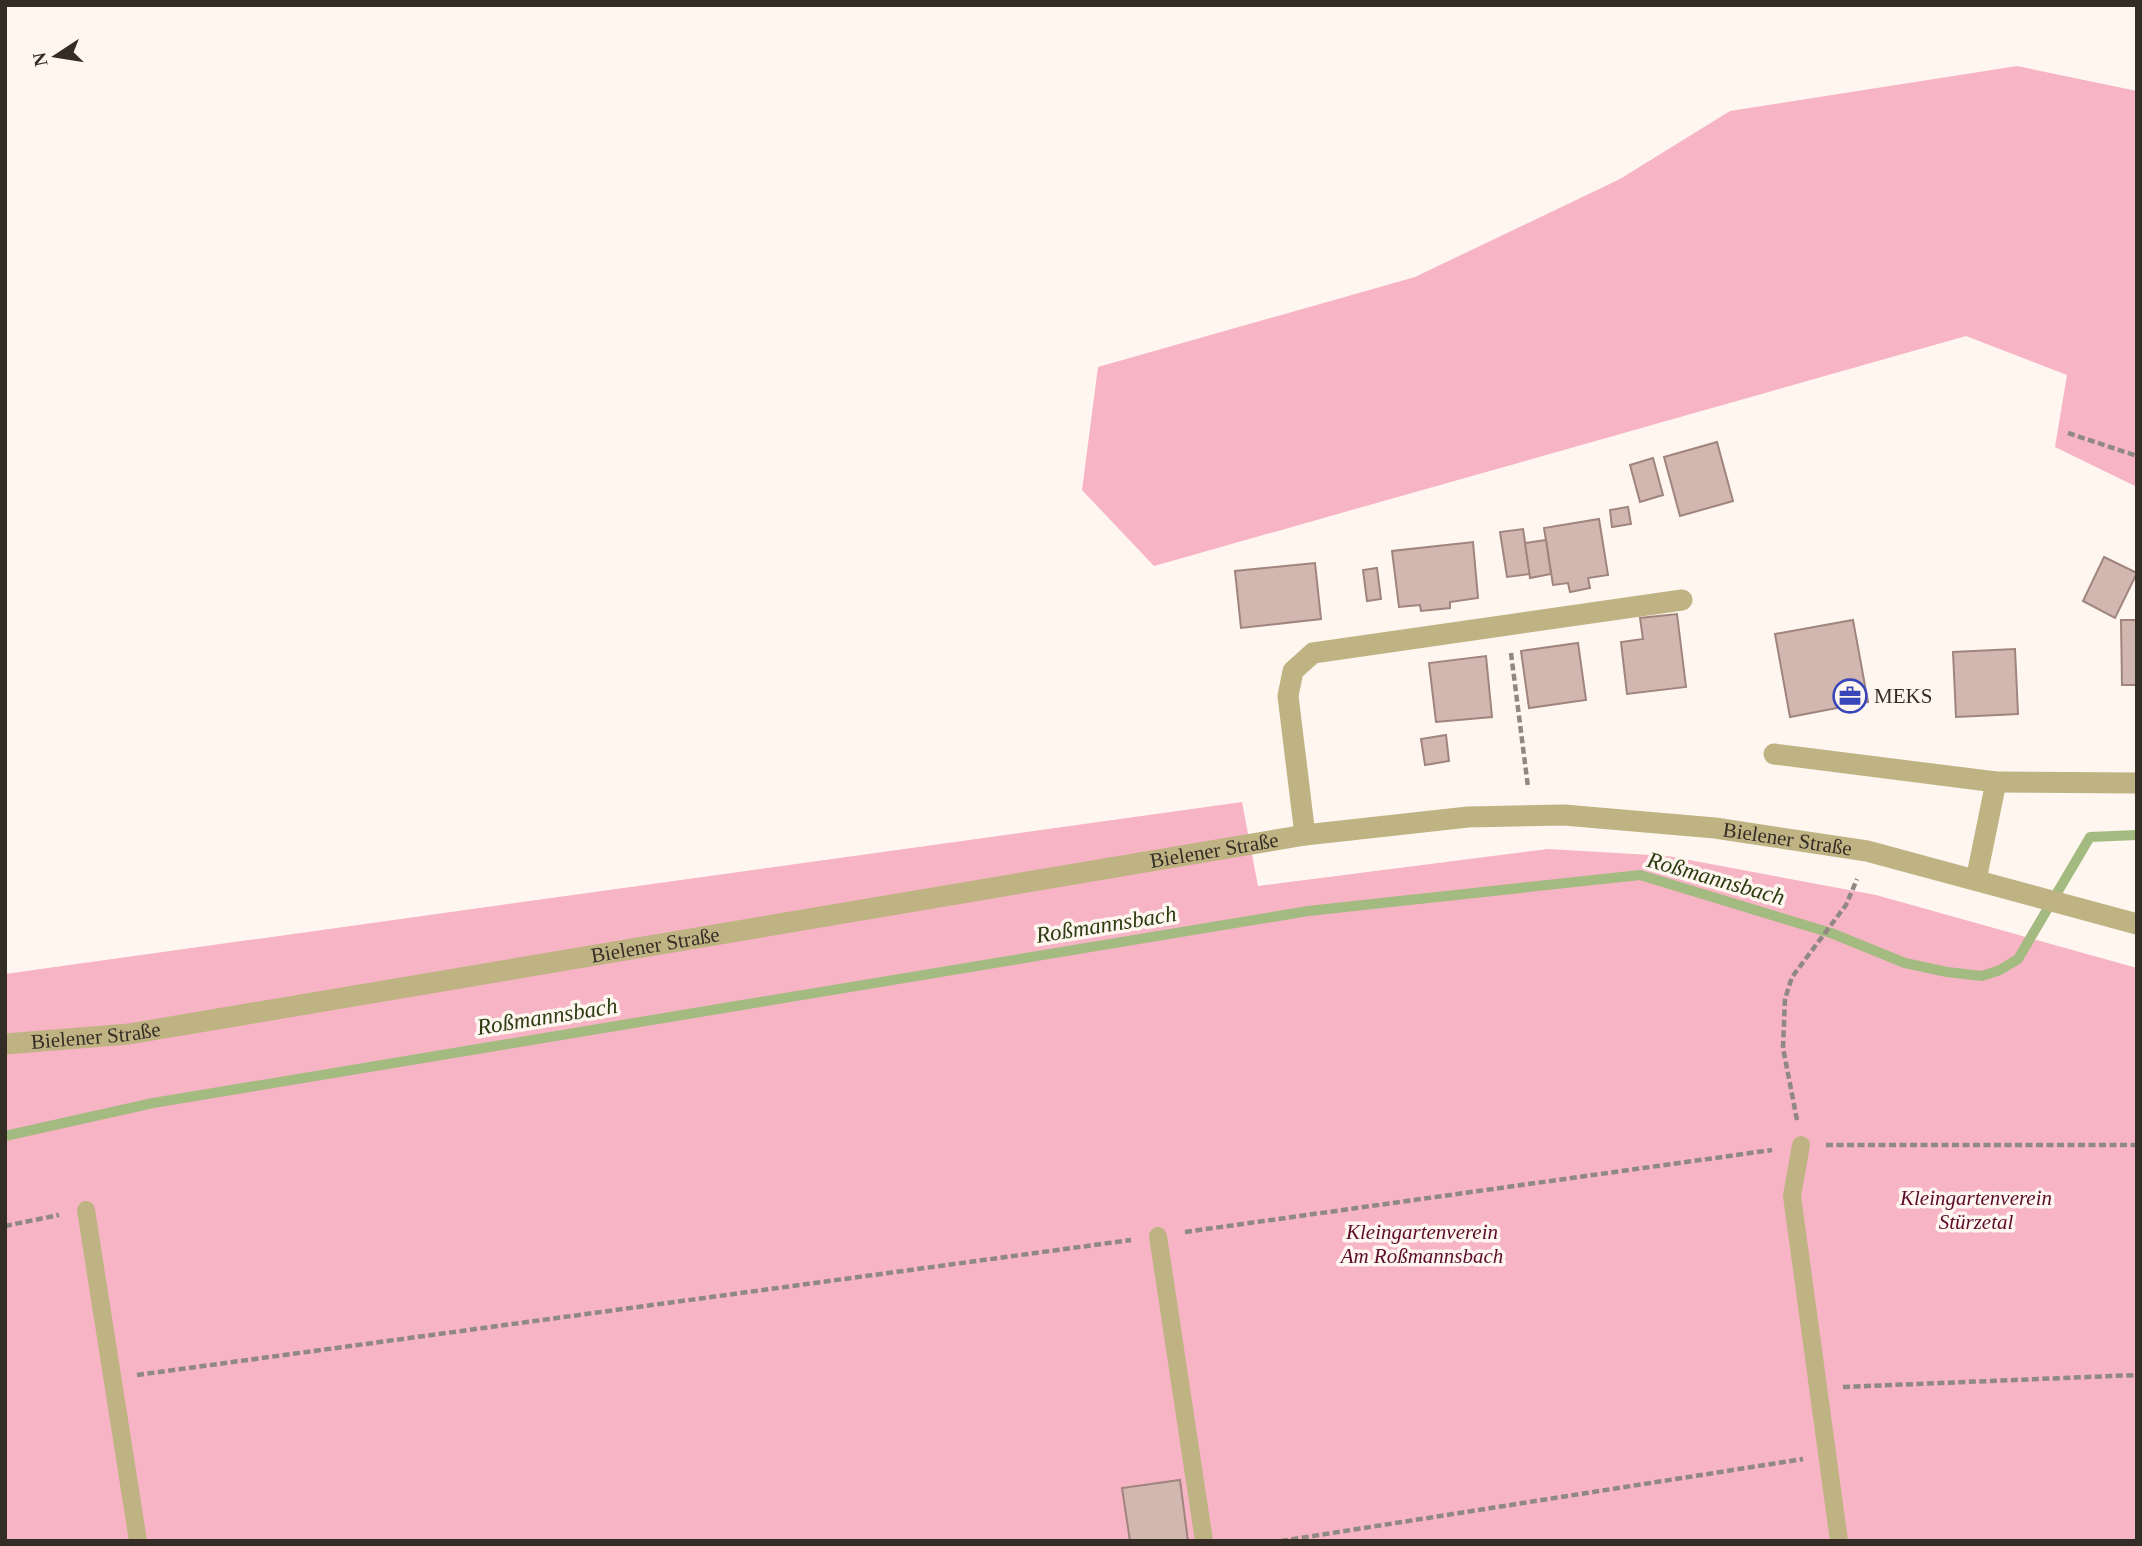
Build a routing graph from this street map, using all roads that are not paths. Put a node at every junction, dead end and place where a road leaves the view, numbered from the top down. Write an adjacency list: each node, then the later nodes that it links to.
1 (1682, 600): 5 (street, Bielener Straße)
2 (1774, 754): 3 (street)
3 (1996, 782): 4 (street); 6 (street)
4 (2137, 783)
5 (1305, 835): 6 (street, Bielener Straße); 8 (street, Bielener Straße)
6 (1984, 882): 7 (street, Bielener Straße)
7 (2137, 924)
8 (5, 1044)
9 (1801, 1145): 14 (lane)
10 (86, 1210): 12 (lane)
11 (1158, 1236): 13 (lane)
12 (138, 1541)
13 (1204, 1541)
14 (1839, 1541)

